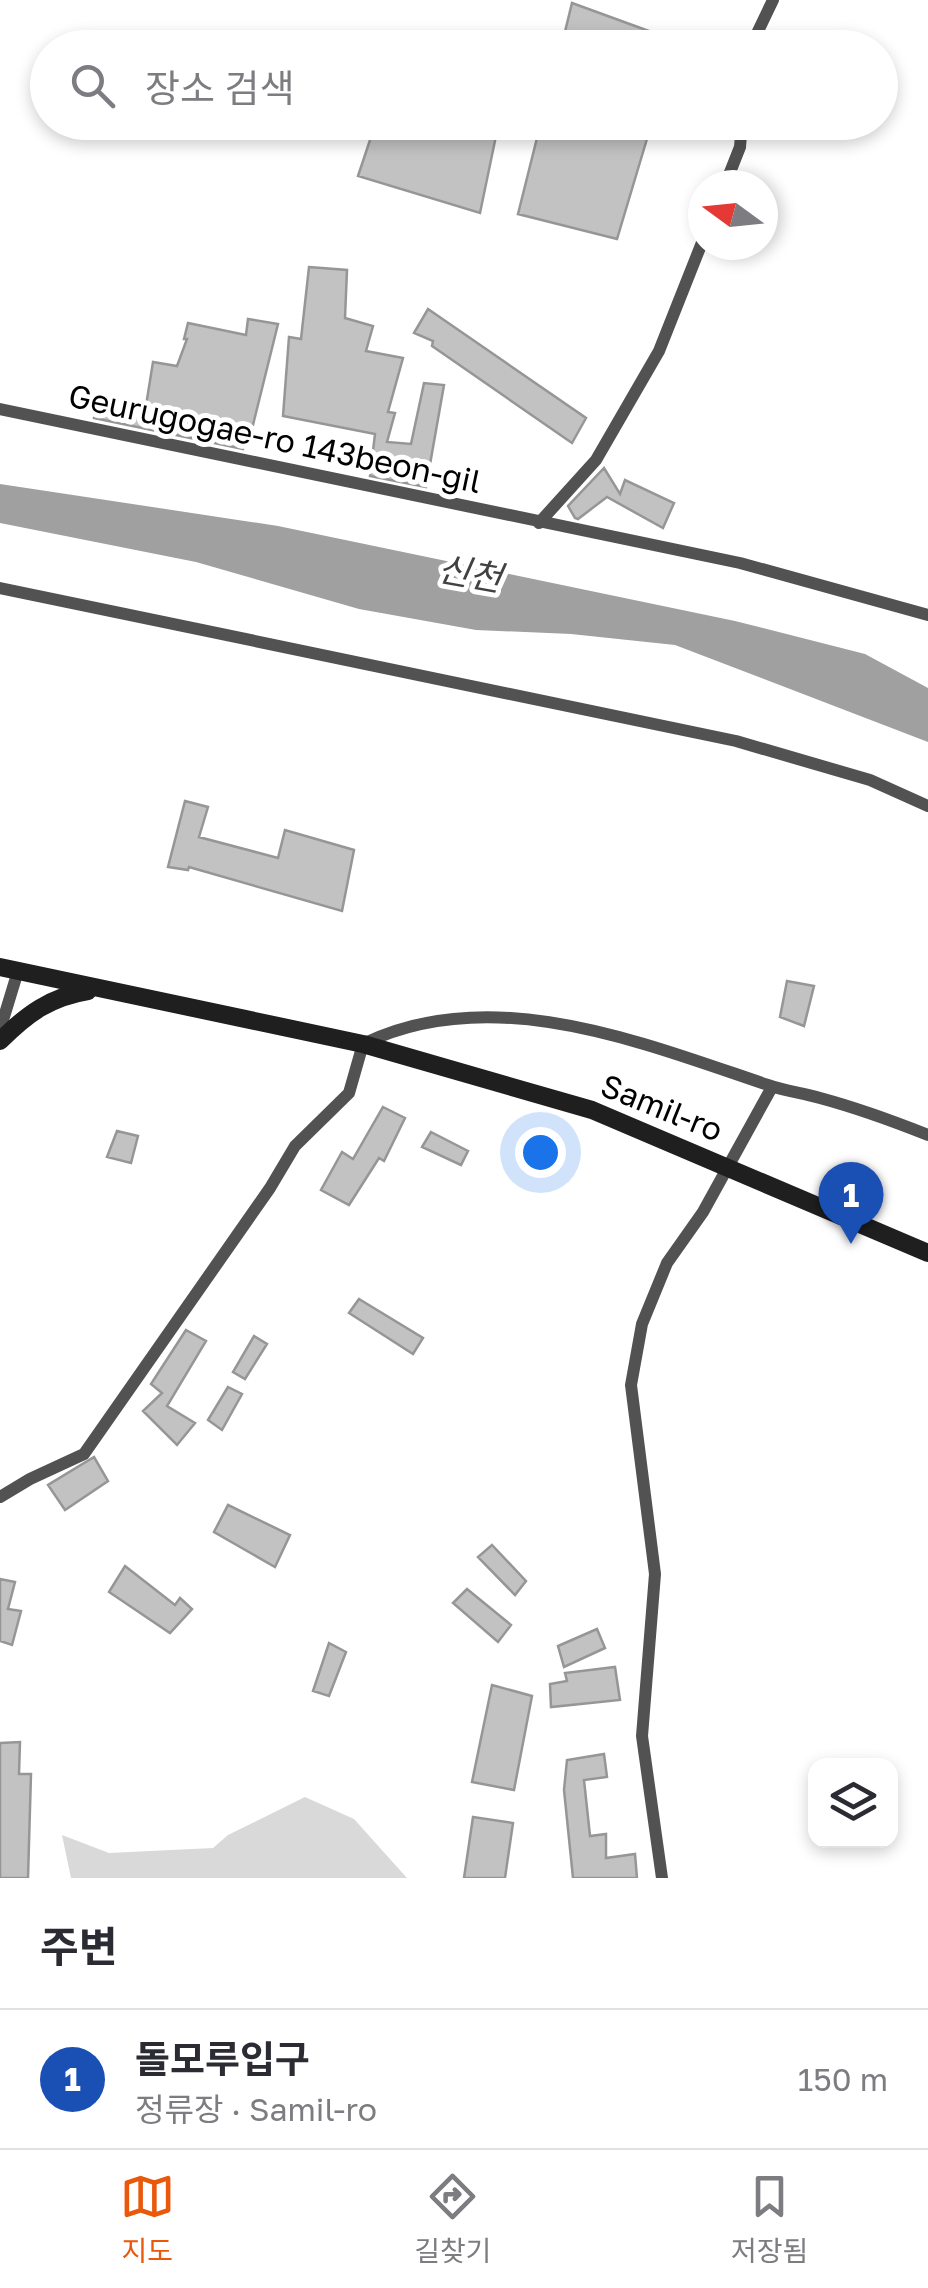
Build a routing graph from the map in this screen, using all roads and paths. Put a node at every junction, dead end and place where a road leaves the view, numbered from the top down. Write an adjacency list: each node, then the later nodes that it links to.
1 (774, 0): 2 (street)
2 (759, 30)
3 (741, 140): 4 (street)
4 (731, 170)
5 (695, 260): 7 (street)
6 (0, 408): 7 (street, Geurugogae-ro 143beon-gil)
7 (539, 522): 9 (street, Geurugogae-ro 143beon-gil)
8 (0, 588): 10 (street)
9 (928, 615)
10 (928, 806)
11 (9, 969): 12 (main road, Samil-ro); 13 (street)
12 (102, 989): 14 (main road); 15 (main road, Samil-ro)
13 (0, 1030)
14 (0, 1041)
15 (363, 1044): 16 (street, Samil-ro); 18 (main road, Samil-ro); 20 (street)
16 (772, 1086): 17 (street, Samil-ro); 18 (street)
17 (928, 1135)
18 (728, 1166): 19 (main road, Samil-ro); 21 (street)
19 (928, 1254)
20 (0, 1497)
21 (662, 1878)

